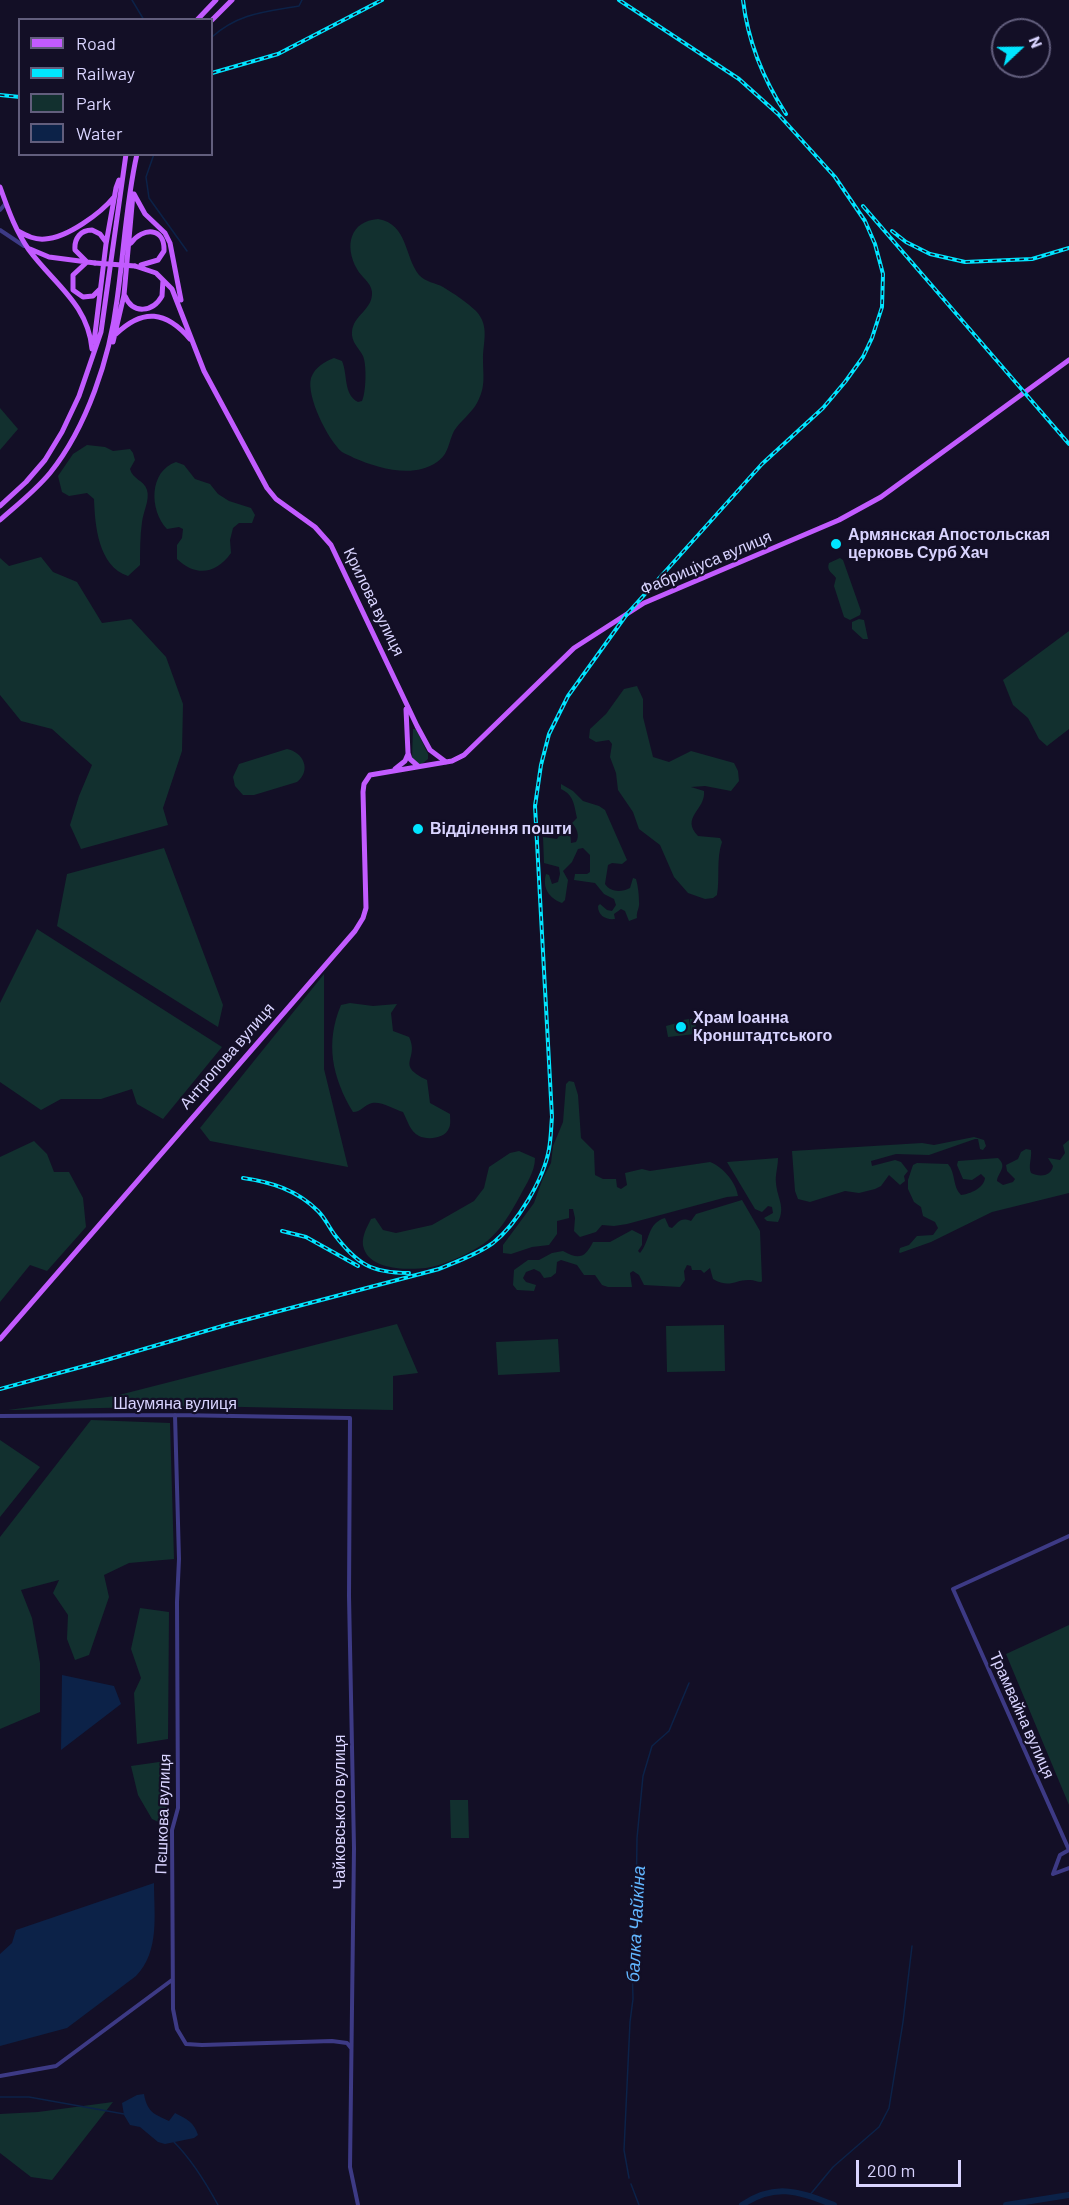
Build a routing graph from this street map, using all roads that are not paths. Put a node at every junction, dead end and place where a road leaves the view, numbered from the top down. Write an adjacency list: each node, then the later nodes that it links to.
1 (216, 0): 3 (main road)
2 (232, 0): 4 (main road)
3 (199, 18)
4 (213, 19)
5 (126, 156): 7 (main road)
6 (137, 156): 8 (main road)
7 (122, 174): 11 (main road); 29 (main road)
8 (131, 185): 10 (main road); 28 (main road)
9 (0, 187): 12 (main road)
10 (134, 193): 17 (main road); 24 (main road)
11 (115, 196): 15 (main road); 16 (main road)
12 (6, 203): 13 (street); 15 (main road)
13 (0, 210)
14 (0, 230): 18 (street)
15 (17, 231): 18 (main road)
16 (106, 244): 19 (main road); 22 (main road)
17 (130, 245): 20 (main road); 23 (main road)
18 (28, 249): 19 (main road); 27 (main road)
19 (87, 262): 20 (main road, bridge); 22 (main road)
20 (135, 266): 21 (main road)
21 (163, 278): 23 (main road); 24 (main road)
22 (101, 288): 27 (main road)
23 (124, 295): 25 (main road)
24 (183, 314): 26 (main road, Крилова вулиця)
25 (115, 336): 26 (main road); 28 (main road)
26 (191, 340): 33 (main road, Крилова вулиця)
27 (92, 349): 29 (main road)
28 (107, 354): 32 (main road)
29 (92, 359): 31 (main road)
30 (1069, 360): 38 (main road, Фабриціуса вулиця)
31 (0, 506)
32 (0, 520)
33 (406, 705): 34 (main road, Крилова вулиця); 35 (main road)
34 (417, 726): 35 (main road); 36 (main road, Крилова вулиця)
35 (407, 728): 37 (main road)
36 (430, 750): 38 (main road); 39 (main road)
37 (408, 753): 40 (main road); 41 (main road)
38 (446, 762): 39 (main road, Фабриціуса вулиця)
39 (426, 765): 40 (main road, Фабриціуса вулиця)
40 (418, 766): 41 (main road, Фабриціуса вулиця)
41 (393, 770): 42 (main road, Антропова вулиця)
42 (0, 1339)
43 (175, 1415): 44 (street, Шаумяна вулиця); 45 (street, Шаумяна вулиця); 49 (street, Пєшкова вулиця)
44 (0, 1416)
45 (350, 1418): 50 (street, Чайковського вулиця)
46 (1069, 1536): 47 (street, Трамвайна вулиця)
47 (1069, 1850): 48 (street)
48 (1069, 1868)
49 (172, 1979): 50 (street, Пєшкова вулиця); 51 (street)
50 (351, 2048): 52 (street, Чайковського вулиця)
51 (0, 2076)
52 (358, 2205)

